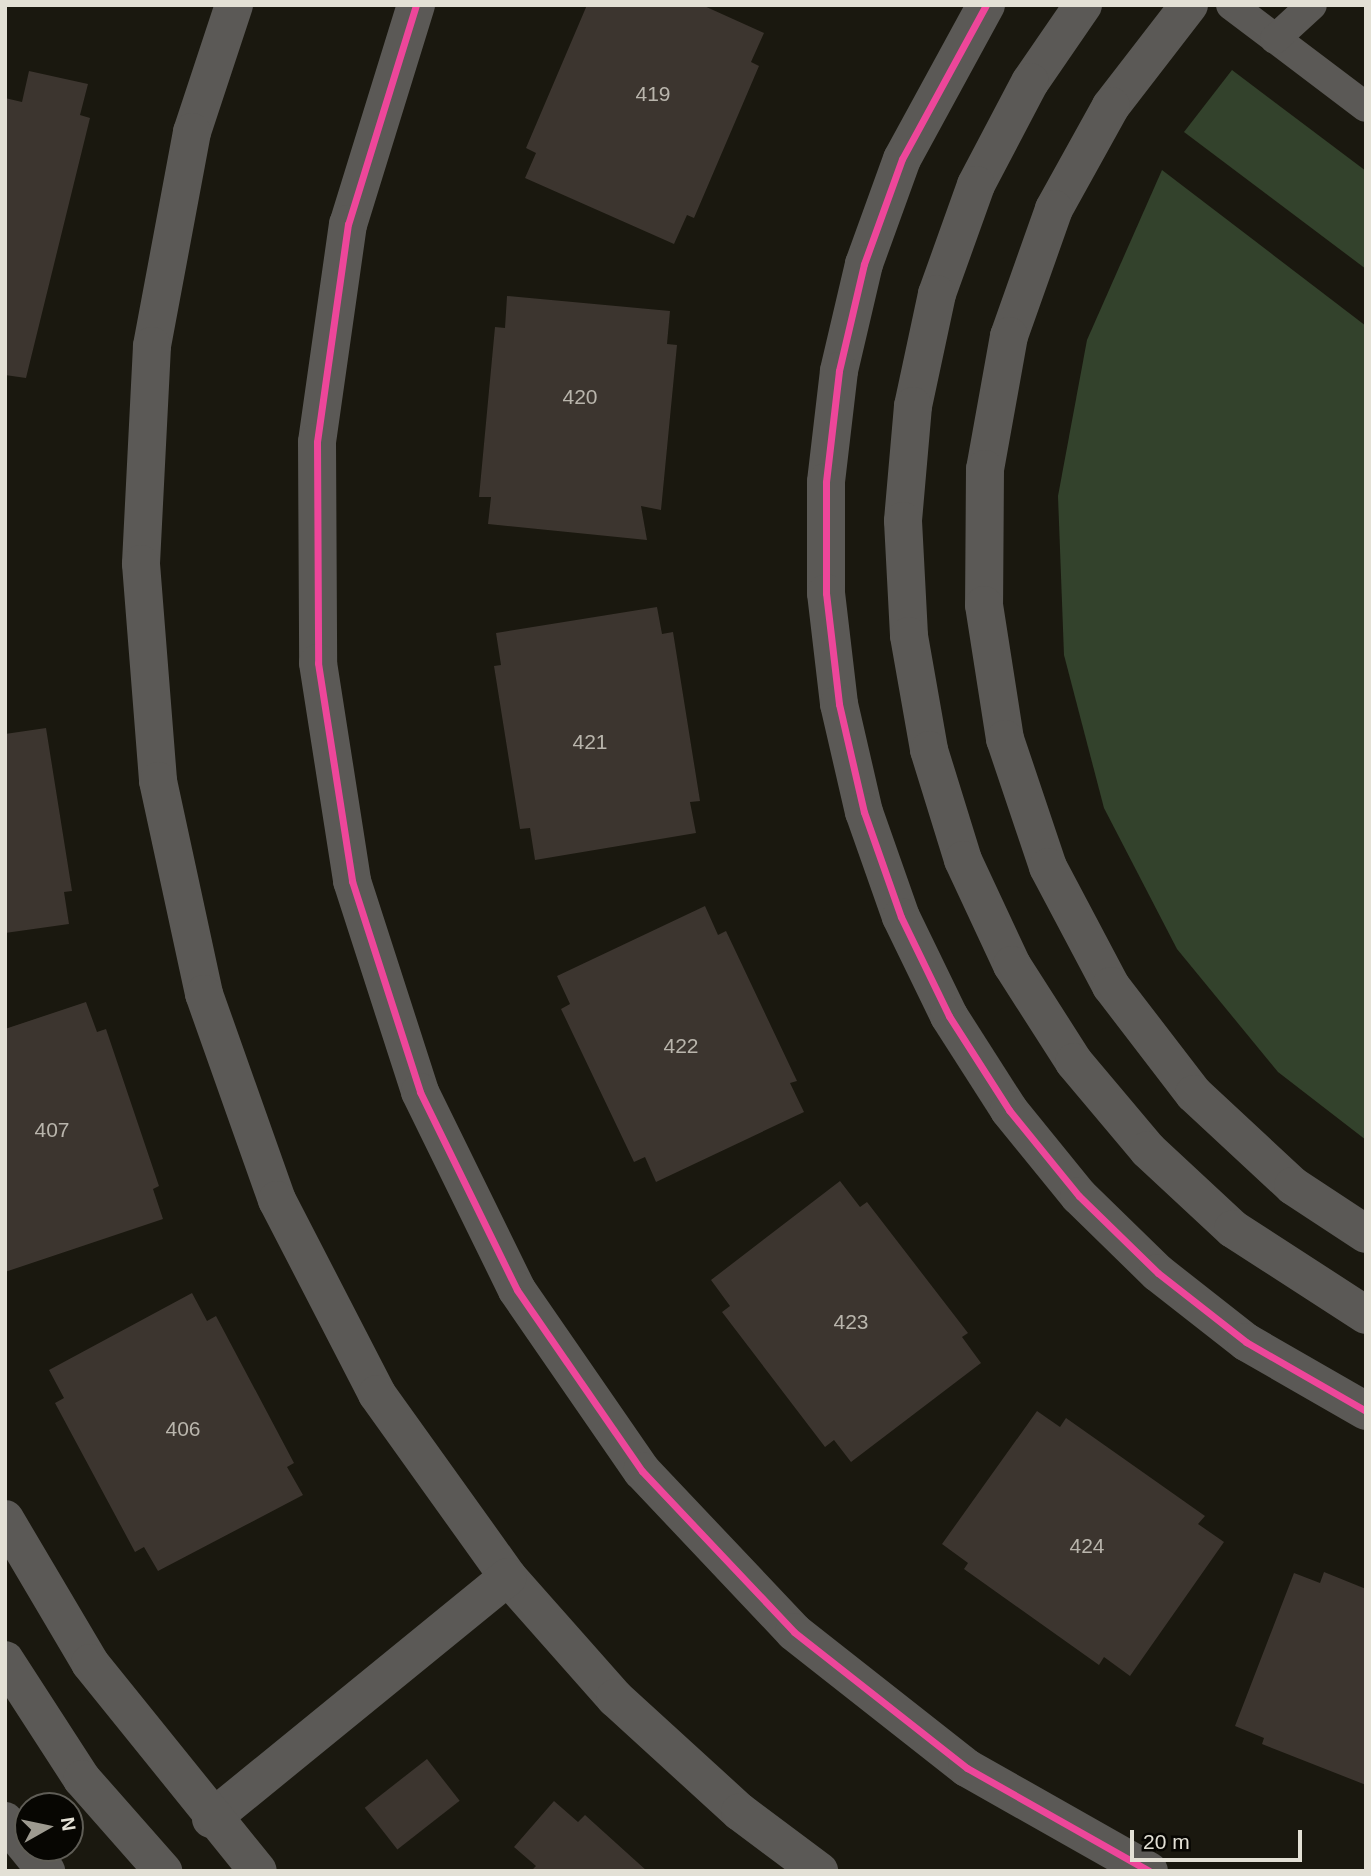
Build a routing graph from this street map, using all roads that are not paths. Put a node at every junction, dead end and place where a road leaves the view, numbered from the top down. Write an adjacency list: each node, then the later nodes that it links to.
1 (234, 5): 14 (street)
2 (415, 5): 22 (street)
3 (986, 5): 12 (street)
4 (1083, 5): 11 (street)
5 (1189, 5): 10 (street)
6 (1231, 5): 8 (lane)
7 (1312, 5): 8 (lane)
8 (1275, 39): 9 (lane)
9 (1366, 107)
10 (1366, 1234)
11 (1366, 1315)
12 (1366, 1411)
13 (5, 1519): 16 (street)
14 (508, 1577): 16 (street); 21 (street)
15 (5, 1660): 19 (street)
16 (211, 1819): 20 (street)
17 (5, 1821): 18 (street)
18 (46, 1871)
19 (163, 1871)
20 (258, 1871)
21 (819, 1871)
22 (1149, 1871)

